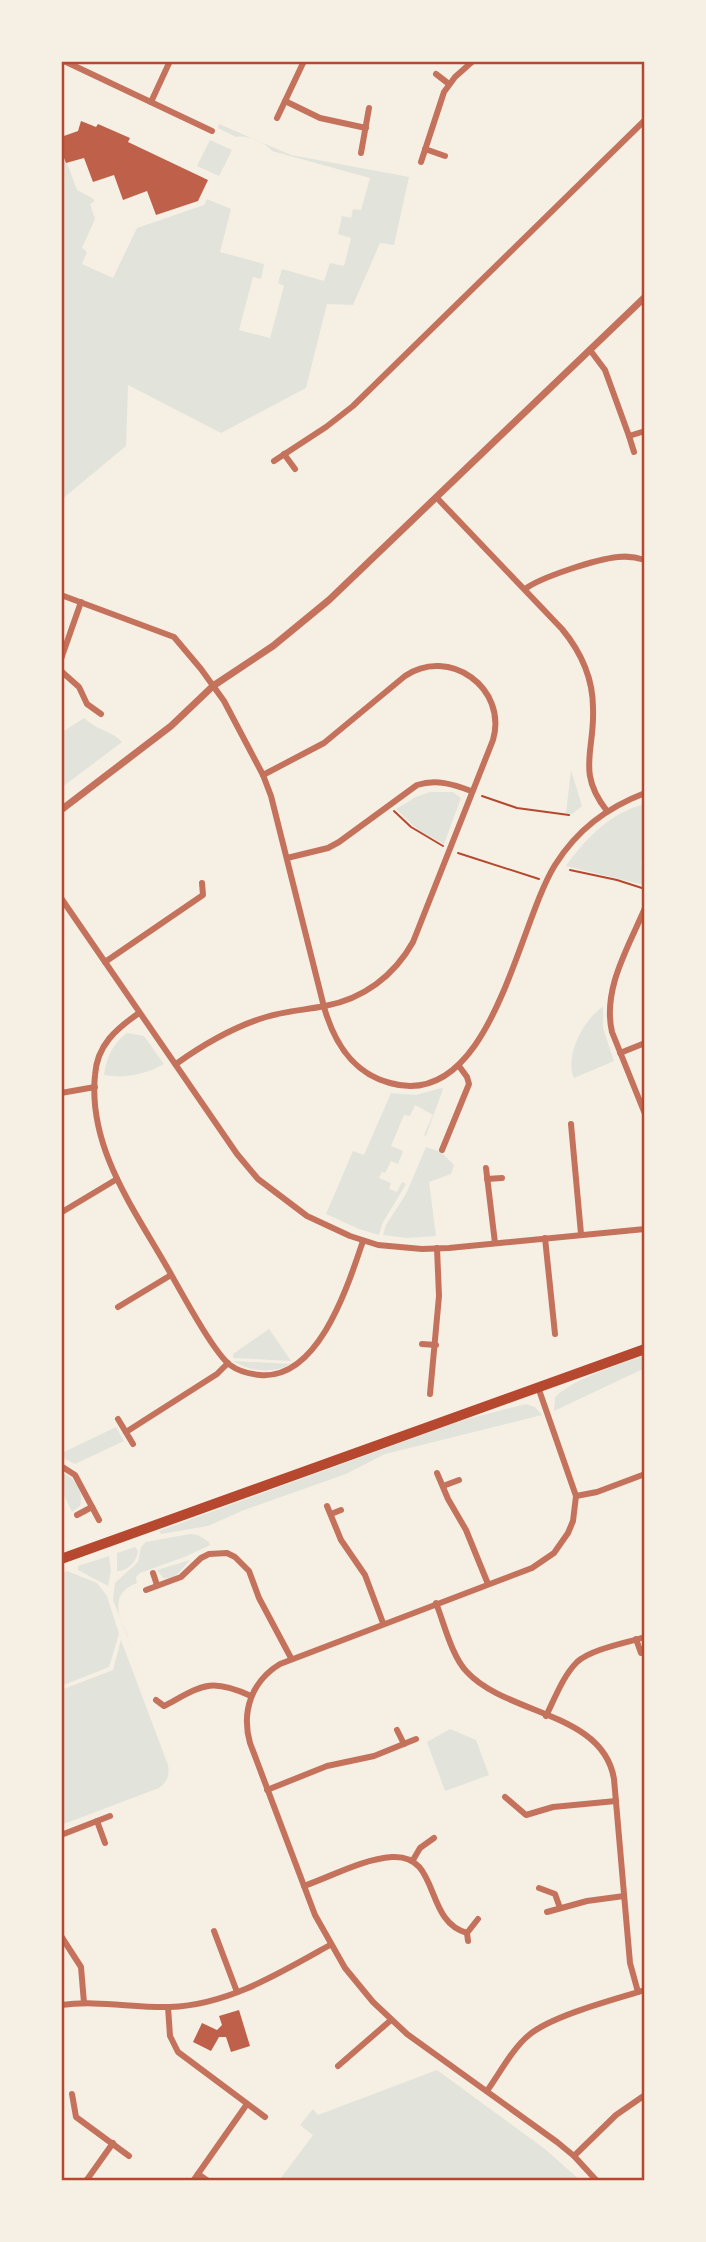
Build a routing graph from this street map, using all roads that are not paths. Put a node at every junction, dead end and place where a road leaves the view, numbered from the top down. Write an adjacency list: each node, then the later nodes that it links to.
1 (64, 61): 8 (street)
2 (170, 61): 8 (street)
3 (304, 61): 7 (street)
4 (473, 61): 6 (street)
5 (436, 74): 6 (street)
6 (449, 84): 14 (street)
7 (285, 101): 10 (street); 12 (street)
8 (151, 102): 13 (street)
9 (369, 108): 12 (street)
10 (277, 118)
11 (645, 120): 23 (street)
12 (366, 128): 15 (street)
13 (212, 131)
14 (425, 149): 16 (street); 17 (street)
15 (361, 153)
16 (445, 156)
17 (421, 162)
18 (645, 297): 19 (street)
19 (590, 351): 21 (street); 26 (street)
20 (645, 430): 21 (street)
21 (629, 436): 22 (street)
22 (634, 452)
23 (284, 454): 24 (street); 25 (street)
24 (274, 461)
25 (295, 469)
26 (437, 498): 28 (street); 33 (street)
27 (645, 560): 28 (street)
28 (525, 589): 39 (street)
29 (61, 595): 30 (street)
30 (82, 602): 31 (street); 33 (street)
31 (61, 659)
32 (61, 671): 34 (street)
33 (213, 686): 35 (street); 38 (street)
34 (101, 714)
35 (263, 775): 36 (street); 40 (street)
36 (471, 791): 40 (street); 45 (street)
37 (645, 793): 39 (street)
38 (61, 810)
39 (607, 811): 50 (street)
40 (287, 858): 45 (street)
41 (202, 883): 44 (street)
42 (61, 898): 44 (street)
43 (645, 908): 48 (street)
44 (105, 961): 46 (street)
45 (324, 1007): 49 (street); 50 (street)
46 (139, 1013): 49 (street); 51 (street)
47 (645, 1043): 48 (street)
48 (620, 1053): 53 (street)
49 (176, 1064): 64 (street)
50 (459, 1066): 55 (street)
51 (95, 1087): 52 (street); 58 (street)
52 (61, 1093)
53 (645, 1114)
54 (571, 1124): 62 (street)
55 (442, 1150)
56 (486, 1168): 59 (street)
57 (502, 1178): 59 (street)
58 (117, 1179): 60 (street); 67 (street)
59 (487, 1179): 65 (street)
60 (62, 1212)
61 (645, 1229): 62 (street)
62 (581, 1234): 63 (street)
63 (545, 1238): 65 (street); 69 (street)
64 (363, 1241): 66 (street); 73 (street)
65 (495, 1243): 66 (street)
66 (437, 1248): 71 (street)
67 (172, 1275): 68 (street); 73 (street)
68 (118, 1307)
69 (555, 1334)
70 (422, 1344): 71 (street)
71 (436, 1345): 75 (street)
72 (645, 1349): 74 (main road)
73 (228, 1363): 77 (street)
74 (538, 1387): 84 (street); 91 (main road)
75 (430, 1394)
76 (118, 1419): 77 (street)
77 (126, 1432): 78 (street)
78 (133, 1444)
79 (61, 1466): 86 (street)
80 (438, 1473): 83 (street)
81 (645, 1474): 84 (street)
82 (459, 1479): 83 (street)
83 (443, 1486): 93 (street)
84 (576, 1496): 93 (street)
85 (327, 1506): 88 (street)
86 (92, 1507): 89 (street); 90 (street)
87 (341, 1510): 88 (street)
88 (331, 1514): 97 (street)
89 (76, 1515)
90 (99, 1520)
91 (61, 1559)
92 (153, 1573): 94 (street)
93 (488, 1584): 96 (street)
94 (158, 1585): 95 (street); 101 (street)
95 (146, 1590)
96 (436, 1603): 97 (street); 106 (street)
97 (383, 1623): 101 (street)
98 (645, 1637): 99 (street)
99 (636, 1639): 100 (street); 106 (street)
100 (641, 1653)
101 (291, 1658): 102 (street)
102 (251, 1696): 104 (street); 110 (street)
103 (156, 1700): 104 (street)
104 (164, 1706): 105 (street)
105 (163, 1714)
106 (546, 1716): 112 (street)
107 (397, 1730): 109 (street)
108 (416, 1739): 109 (street)
109 (404, 1744): 110 (street)
110 (267, 1790): 119 (street)
111 (505, 1797): 112 (street)
112 (616, 1801): 121 (street)
113 (110, 1816): 114 (street)
114 (97, 1821): 115 (street); 117 (street)
115 (61, 1835)
116 (434, 1838): 118 (street)
117 (105, 1843)
118 (413, 1860): 119 (street); 126 (street)
119 (304, 1886): 129 (street)
120 (539, 1888): 122 (street)
121 (624, 1896): 122 (street); 130 (street)
122 (560, 1908): 123 (street)
123 (547, 1912)
124 (478, 1919): 126 (street)
125 (214, 1931): 131 (street)
126 (467, 1933): 128 (street)
127 (61, 1936): 132 (street)
128 (468, 1941)
129 (330, 1945): 131 (street); 135 (street)
130 (641, 1991): 137 (street)
131 (237, 1992): 134 (street)
132 (84, 2003): 133 (street); 134 (street)
133 (61, 2006)
134 (168, 2007): 140 (street)
135 (391, 2020): 136 (street); 137 (street)
136 (338, 2066)
137 (487, 2091): 144 (street)
138 (72, 2094): 142 (street)
139 (645, 2095): 144 (street)
140 (247, 2104): 141 (street); 145 (street)
141 (265, 2117)
142 (113, 2143): 143 (street); 146 (street)
143 (130, 2156)
144 (574, 2156): 149 (street)
145 (198, 2174): 147 (street); 148 (street)
146 (86, 2181)
147 (193, 2181)
148 (208, 2181)
149 (597, 2181)

